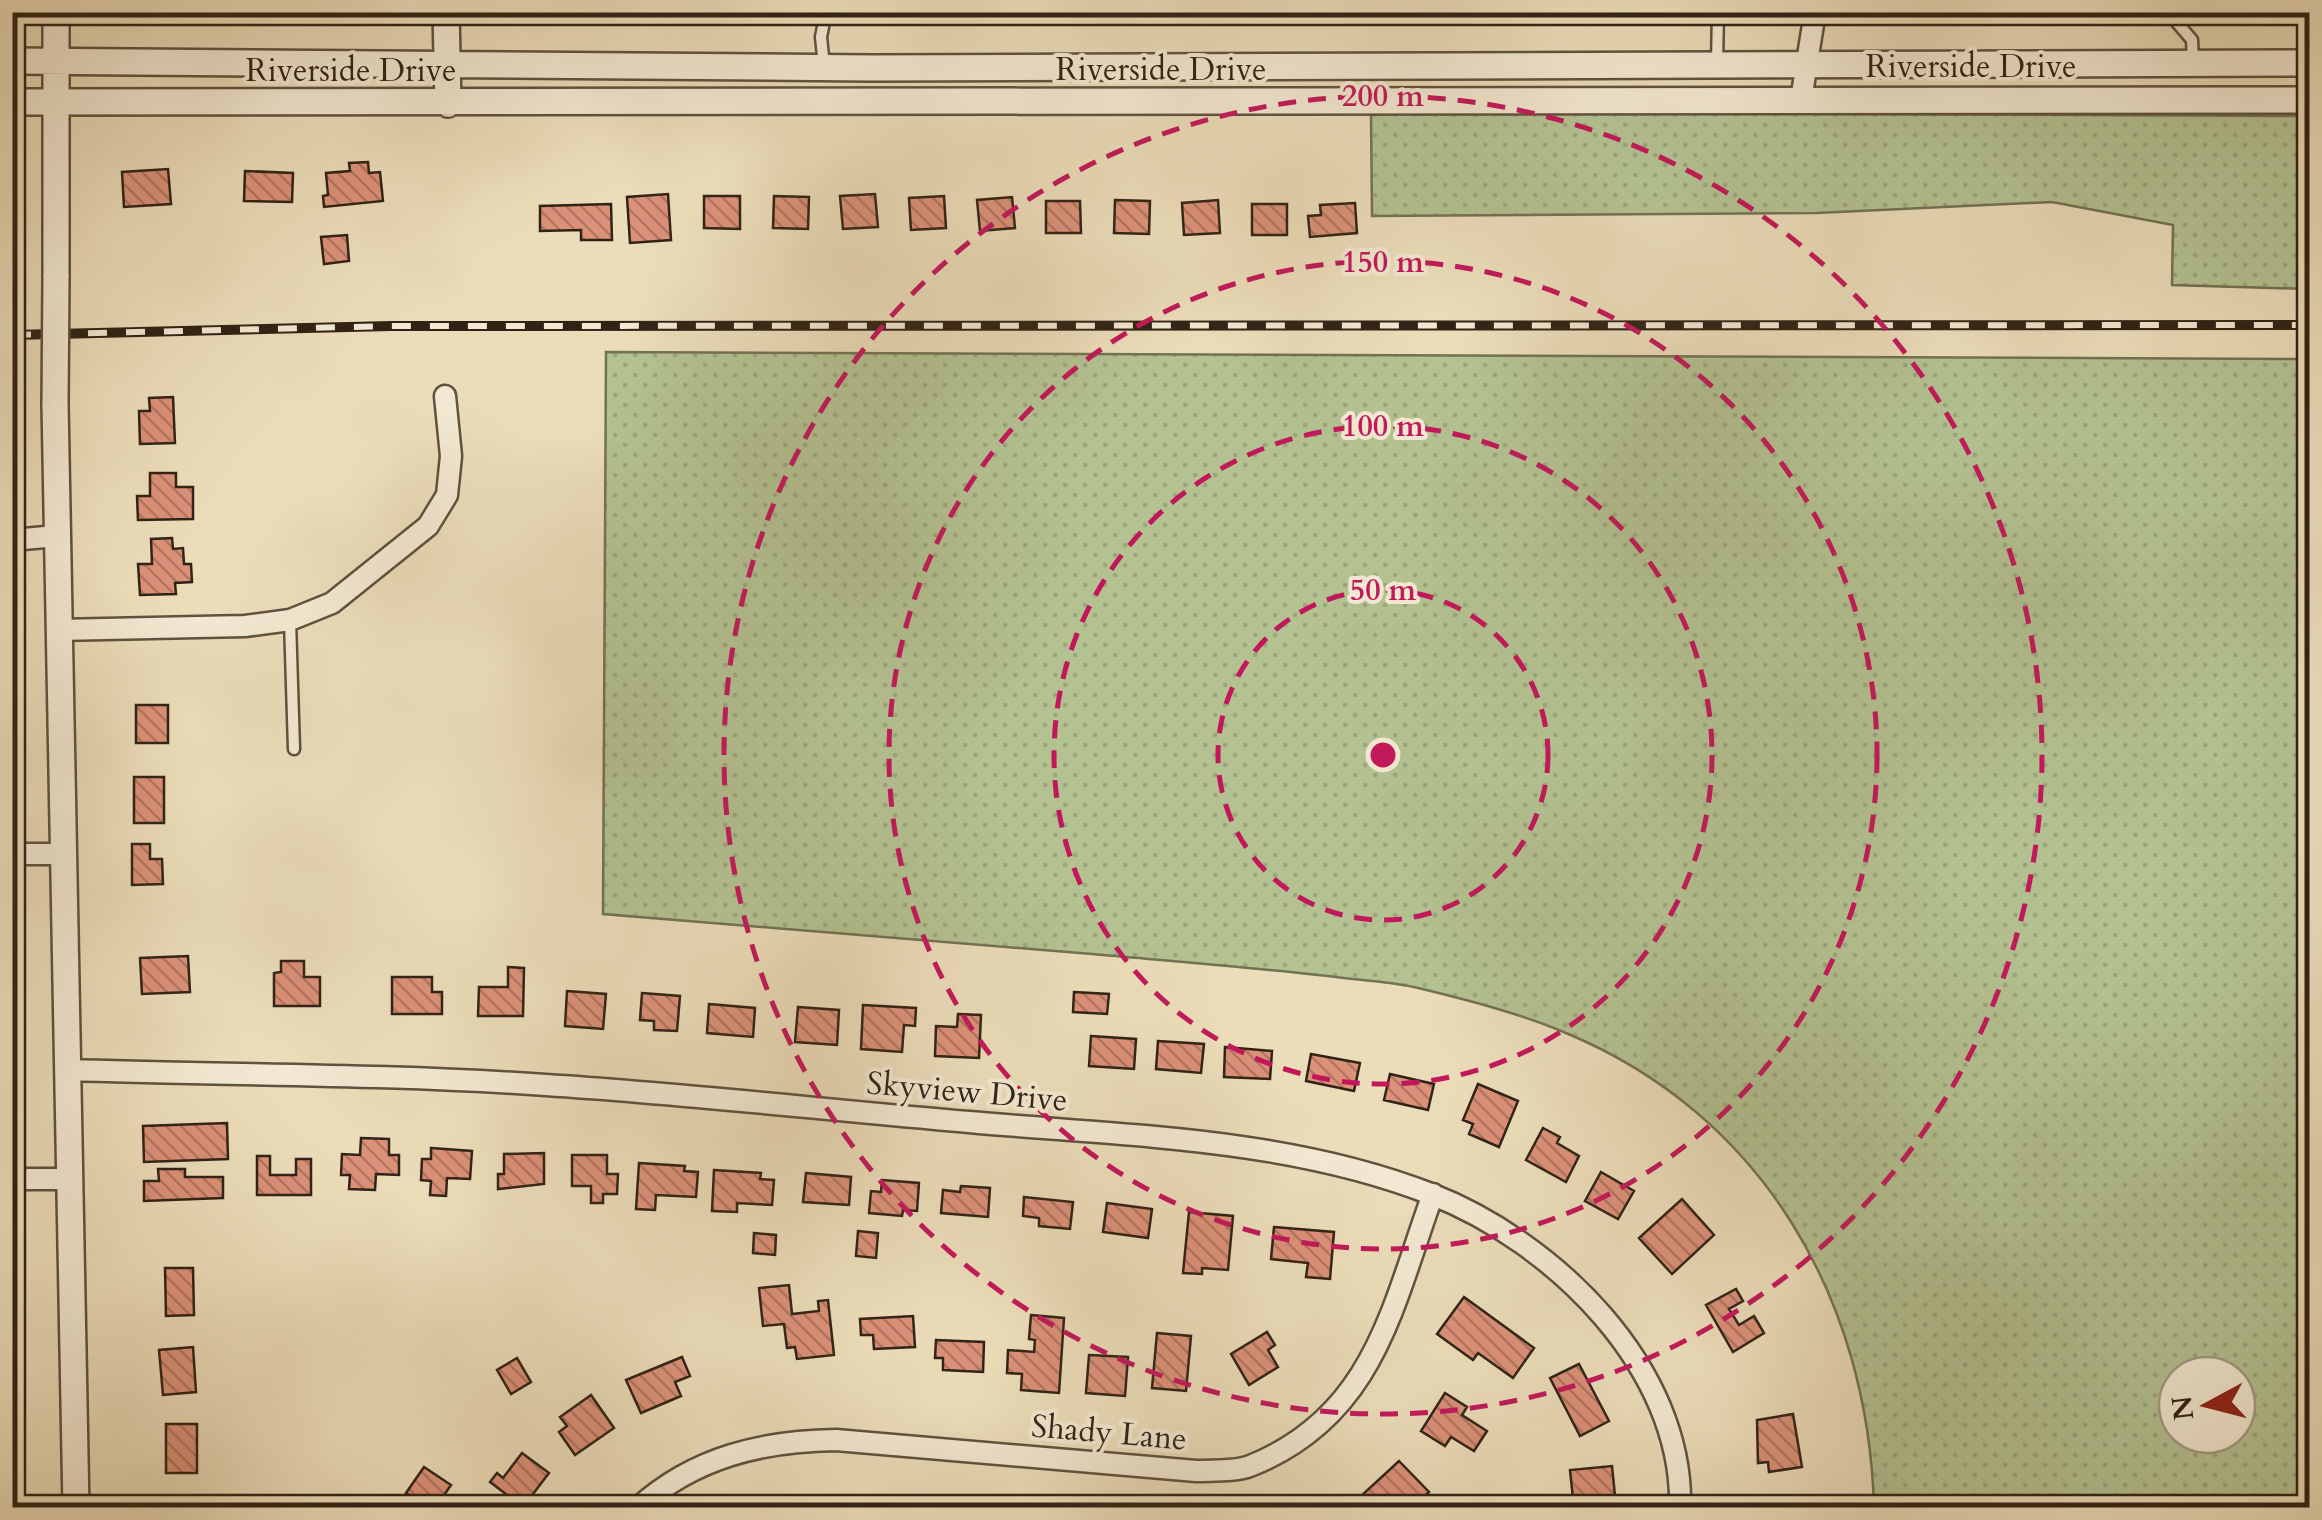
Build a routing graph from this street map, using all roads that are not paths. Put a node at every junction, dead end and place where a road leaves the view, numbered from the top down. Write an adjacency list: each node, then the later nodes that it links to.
1 (56, 12): 7 (street)
2 (446, 12): 9 (street)
3 (826, 12): 15 (lane)
4 (1718, 12): 13 (lane)
5 (1816, 12): 14 (street)
6 (2168, 12): 12 (lane)
7 (56, 60): 8 (street, Riverside Drive); 9 (street, Riverside Drive); 20 (street)
8 (12, 61)
9 (448, 63): 15 (street, Riverside Drive); 21 (street)
10 (2310, 63): 12 (street, Riverside Drive)
11 (1352, 64): 13 (street, Riverside Drive); 15 (street, Riverside Drive); 18 (street)
12 (2193, 64): 14 (street, Riverside Drive)
13 (1716, 65): 14 (street, Riverside Drive)
14 (1808, 66): 16 (street)
15 (824, 67)
16 (1802, 100): 17 (street, Riverside Drive); 18 (street, Riverside Drive)
17 (2310, 100)
18 (1352, 101): 21 (street, Riverside Drive)
19 (12, 102): 20 (street, Riverside Drive)
20 (56, 102): 21 (street, Riverside Drive); 23 (street, bridge)
21 (448, 104)
22 (445, 396): 25 (street)
23 (57, 536): 24 (street); 26 (street)
24 (12, 540)
25 (290, 620): 26 (street); 27 (lane)
26 (58, 630): 29 (street)
27 (294, 748)
28 (12, 854): 29 (street)
29 (61, 854): 30 (street)
30 (68, 1070): 32 (street); 33 (street, Skyview Drive)
31 (12, 1179): 32 (street)
32 (70, 1179): 34 (street)
33 (1432, 1194): 35 (street, Shady Lane); 36 (street, Skyview Drive)
34 (76, 1508)
35 (638, 1508)
36 (1680, 1508)

